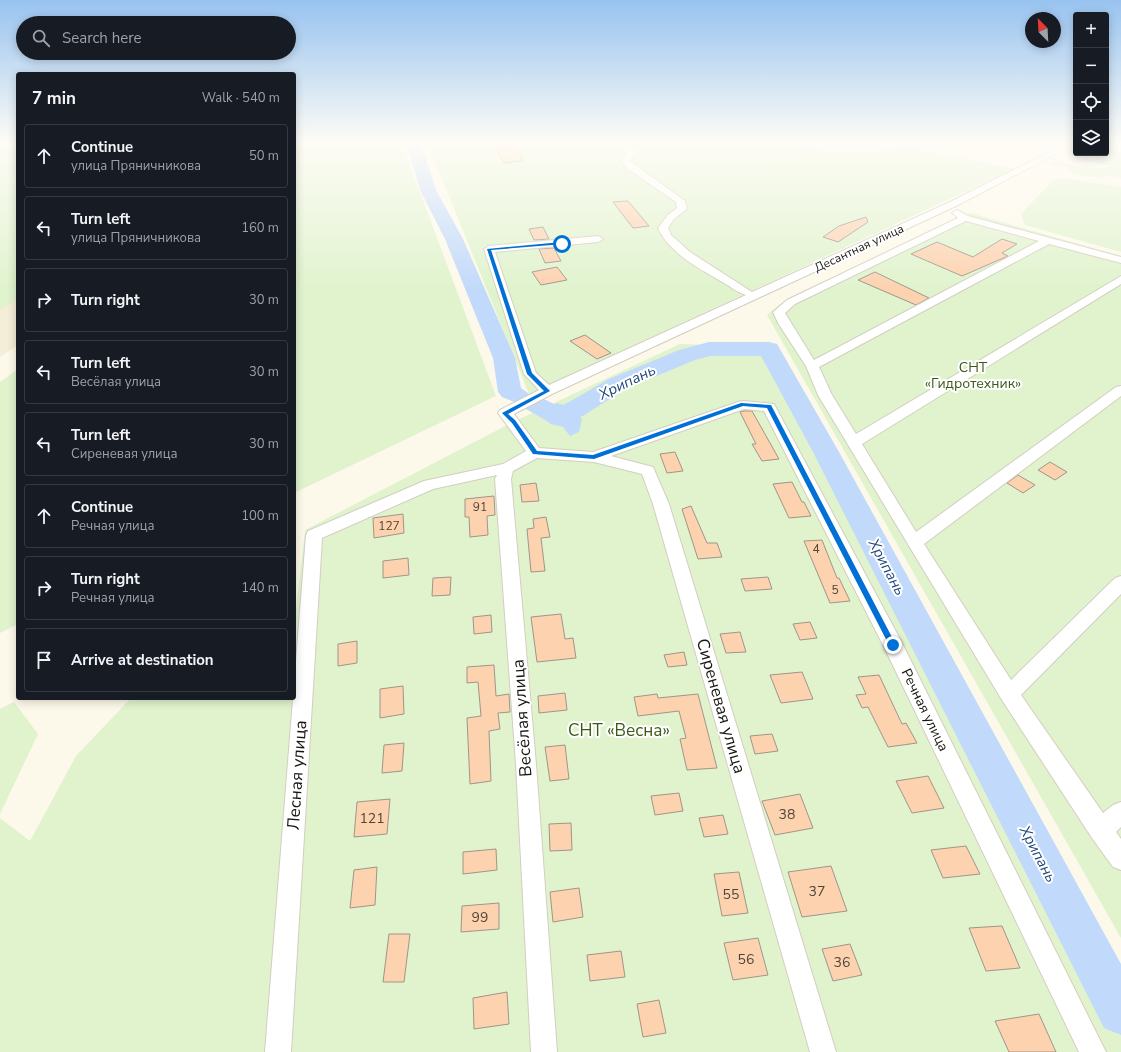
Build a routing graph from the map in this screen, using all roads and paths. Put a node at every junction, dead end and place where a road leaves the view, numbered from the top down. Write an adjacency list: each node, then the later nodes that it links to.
1 (668, 193): 9 (street)
2 (974, 193): 3 (street, Десантная улица)
3 (947, 207): 4 (street); 9 (street, Десантная улица)
4 (966, 218): 6 (street); 10 (street)
5 (598, 239): 12 (street)
6 (1049, 240): 7 (street); 10 (street)
7 (1121, 260)
8 (1121, 279): 13 (street)
9 (751, 294): 12 (street, Десантная улица)
10 (812, 366): 13 (street)
11 (1121, 390): 17 (street)
12 (547, 391): 14 (street, Десантная улица)
13 (854, 442): 17 (street)
14 (535, 453): 15 (street, Сиреневая улица); 16 (street)
15 (594, 457): 25 (street, Сиреневая улица); 26 (street, Речная улица)
16 (507, 468): 23 (street, Лесная улица); 24 (street, Весёлая улица)
17 (914, 542): 19 (street)
18 (1121, 583): 19 (street)
19 (1009, 694): 21 (street)
20 (1121, 813): 21 (street)
21 (1100, 830): 22 (street)
22 (1121, 859)
23 (278, 1052)
24 (544, 1052)
25 (823, 1052)
26 (1093, 1052)

